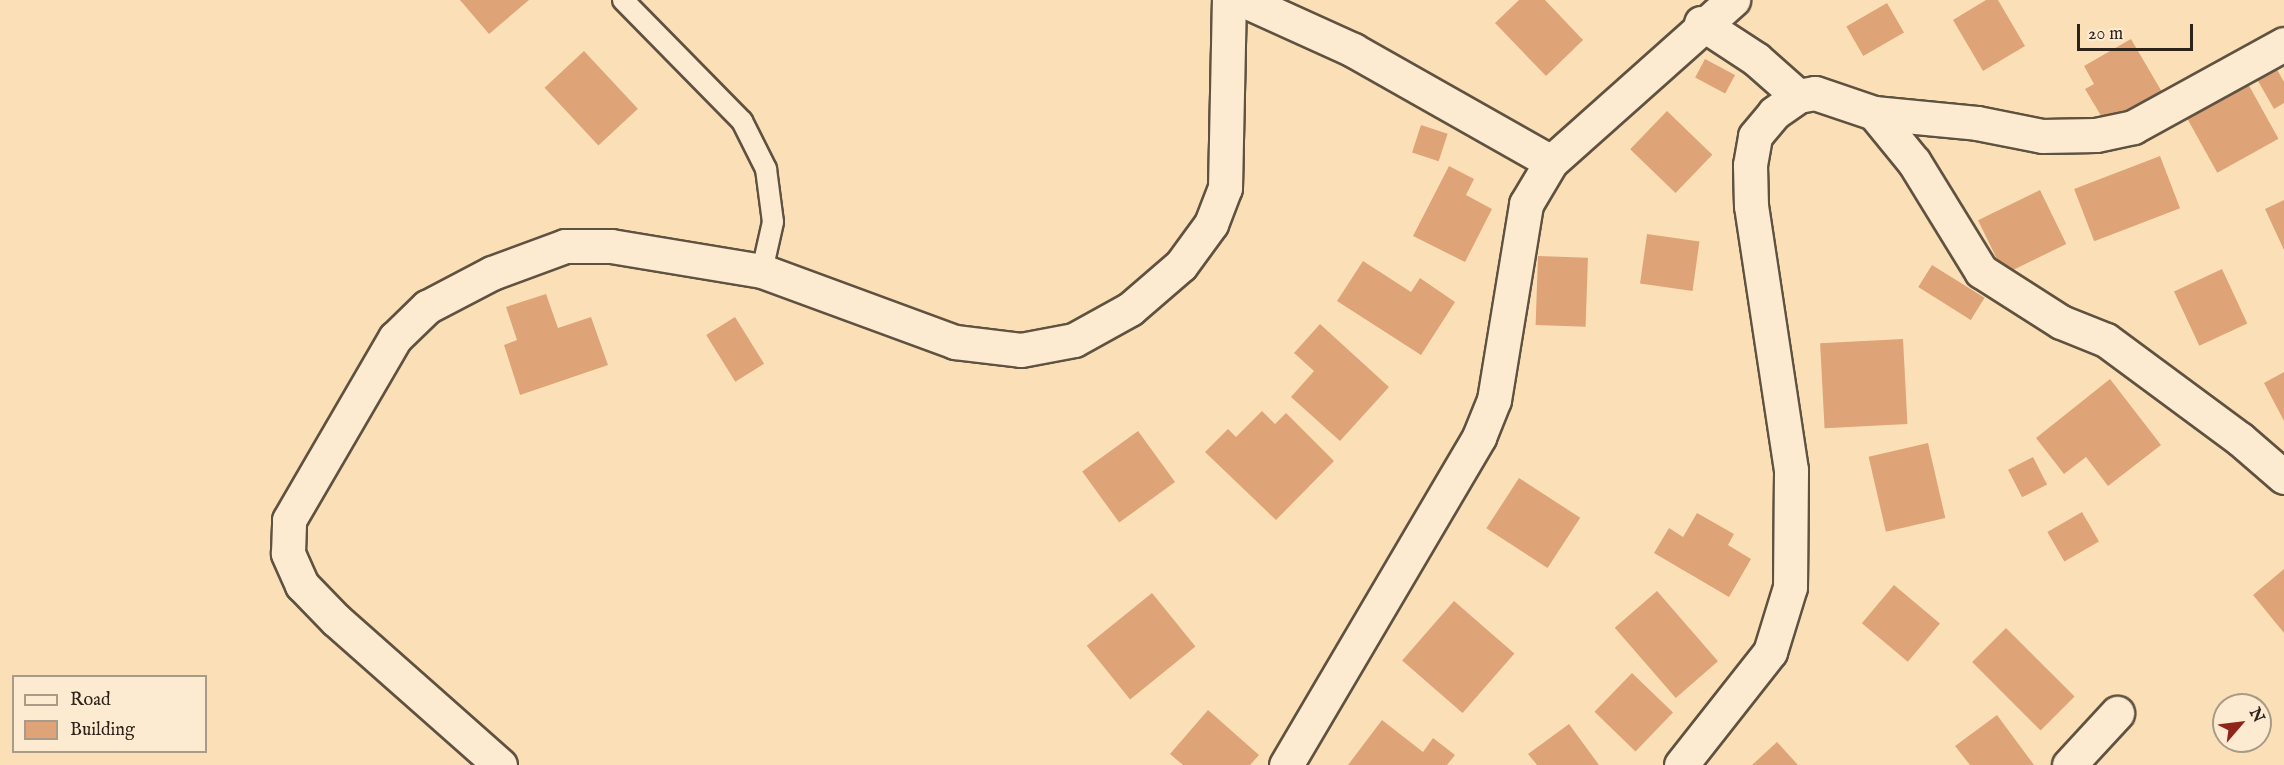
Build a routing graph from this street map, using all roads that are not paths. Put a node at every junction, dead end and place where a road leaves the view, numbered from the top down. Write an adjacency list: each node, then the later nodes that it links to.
1 (623, 0): 10 (lane)
2 (1229, 0): 10 (street)
3 (1243, 0): 9 (street)
4 (1733, 0): 5 (street)
5 (1701, 23): 7 (street); 9 (street)
6 (2284, 44): 8 (street)
7 (1798, 96): 8 (street); 15 (street)
8 (1874, 113): 11 (street)
9 (1551, 162): 14 (street)
10 (762, 271): 13 (street)
11 (2284, 477)
12 (2117, 713): 16 (street)
13 (500, 765)
14 (1286, 765)
15 (1681, 765)
16 (2069, 765)

